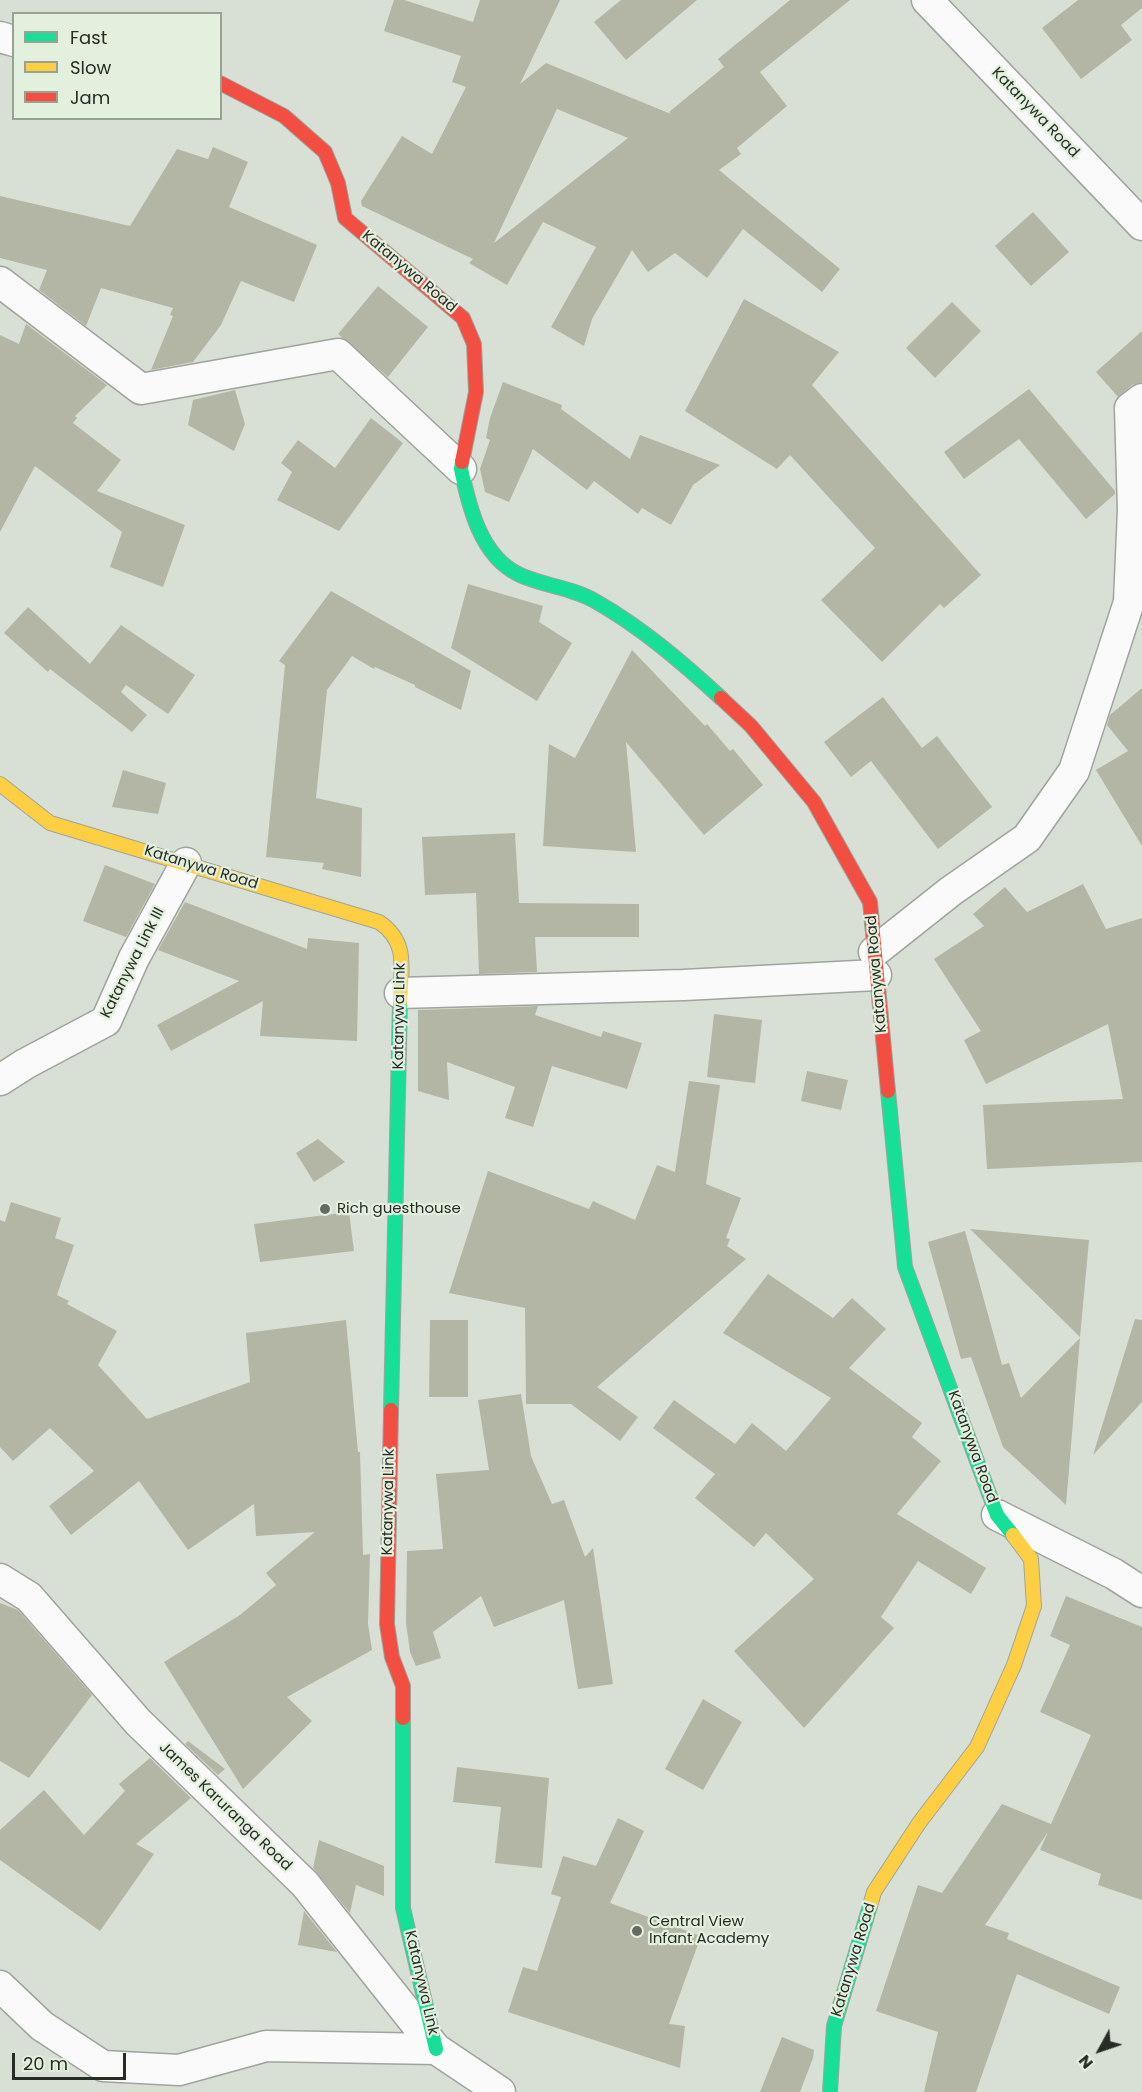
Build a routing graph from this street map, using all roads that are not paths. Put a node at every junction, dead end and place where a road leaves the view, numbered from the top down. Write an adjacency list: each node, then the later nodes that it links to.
1 (927, 0): 3 (street, Katanywa Road)
2 (222, 84): 6 (street, Katanywa Road)
3 (1142, 225)
4 (0, 282): 6 (street)
5 (1142, 399): 10 (street)
6 (461, 469): 10 (street, Katanywa Road)
7 (0, 784): 8 (street, Katanywa Road)
8 (186, 863): 9 (street, Katanywa Road); 12 (street, Katanywa Link III)
9 (401, 948): 11 (street, Katanywa Link)
10 (875, 964): 11 (street); 13 (street, Katanywa Road)
11 (400, 993): 17 (street, Katanywa Link)
12 (0, 1080)
13 (997, 1515): 15 (street); 19 (street, Katanywa Road)
14 (0, 1579): 17 (street, James Karuranga Road)
15 (1142, 1592)
16 (0, 1986): 17 (street)
17 (436, 2049): 18 (street, James Karuranga Road)
18 (500, 2092)
19 (830, 2092)

